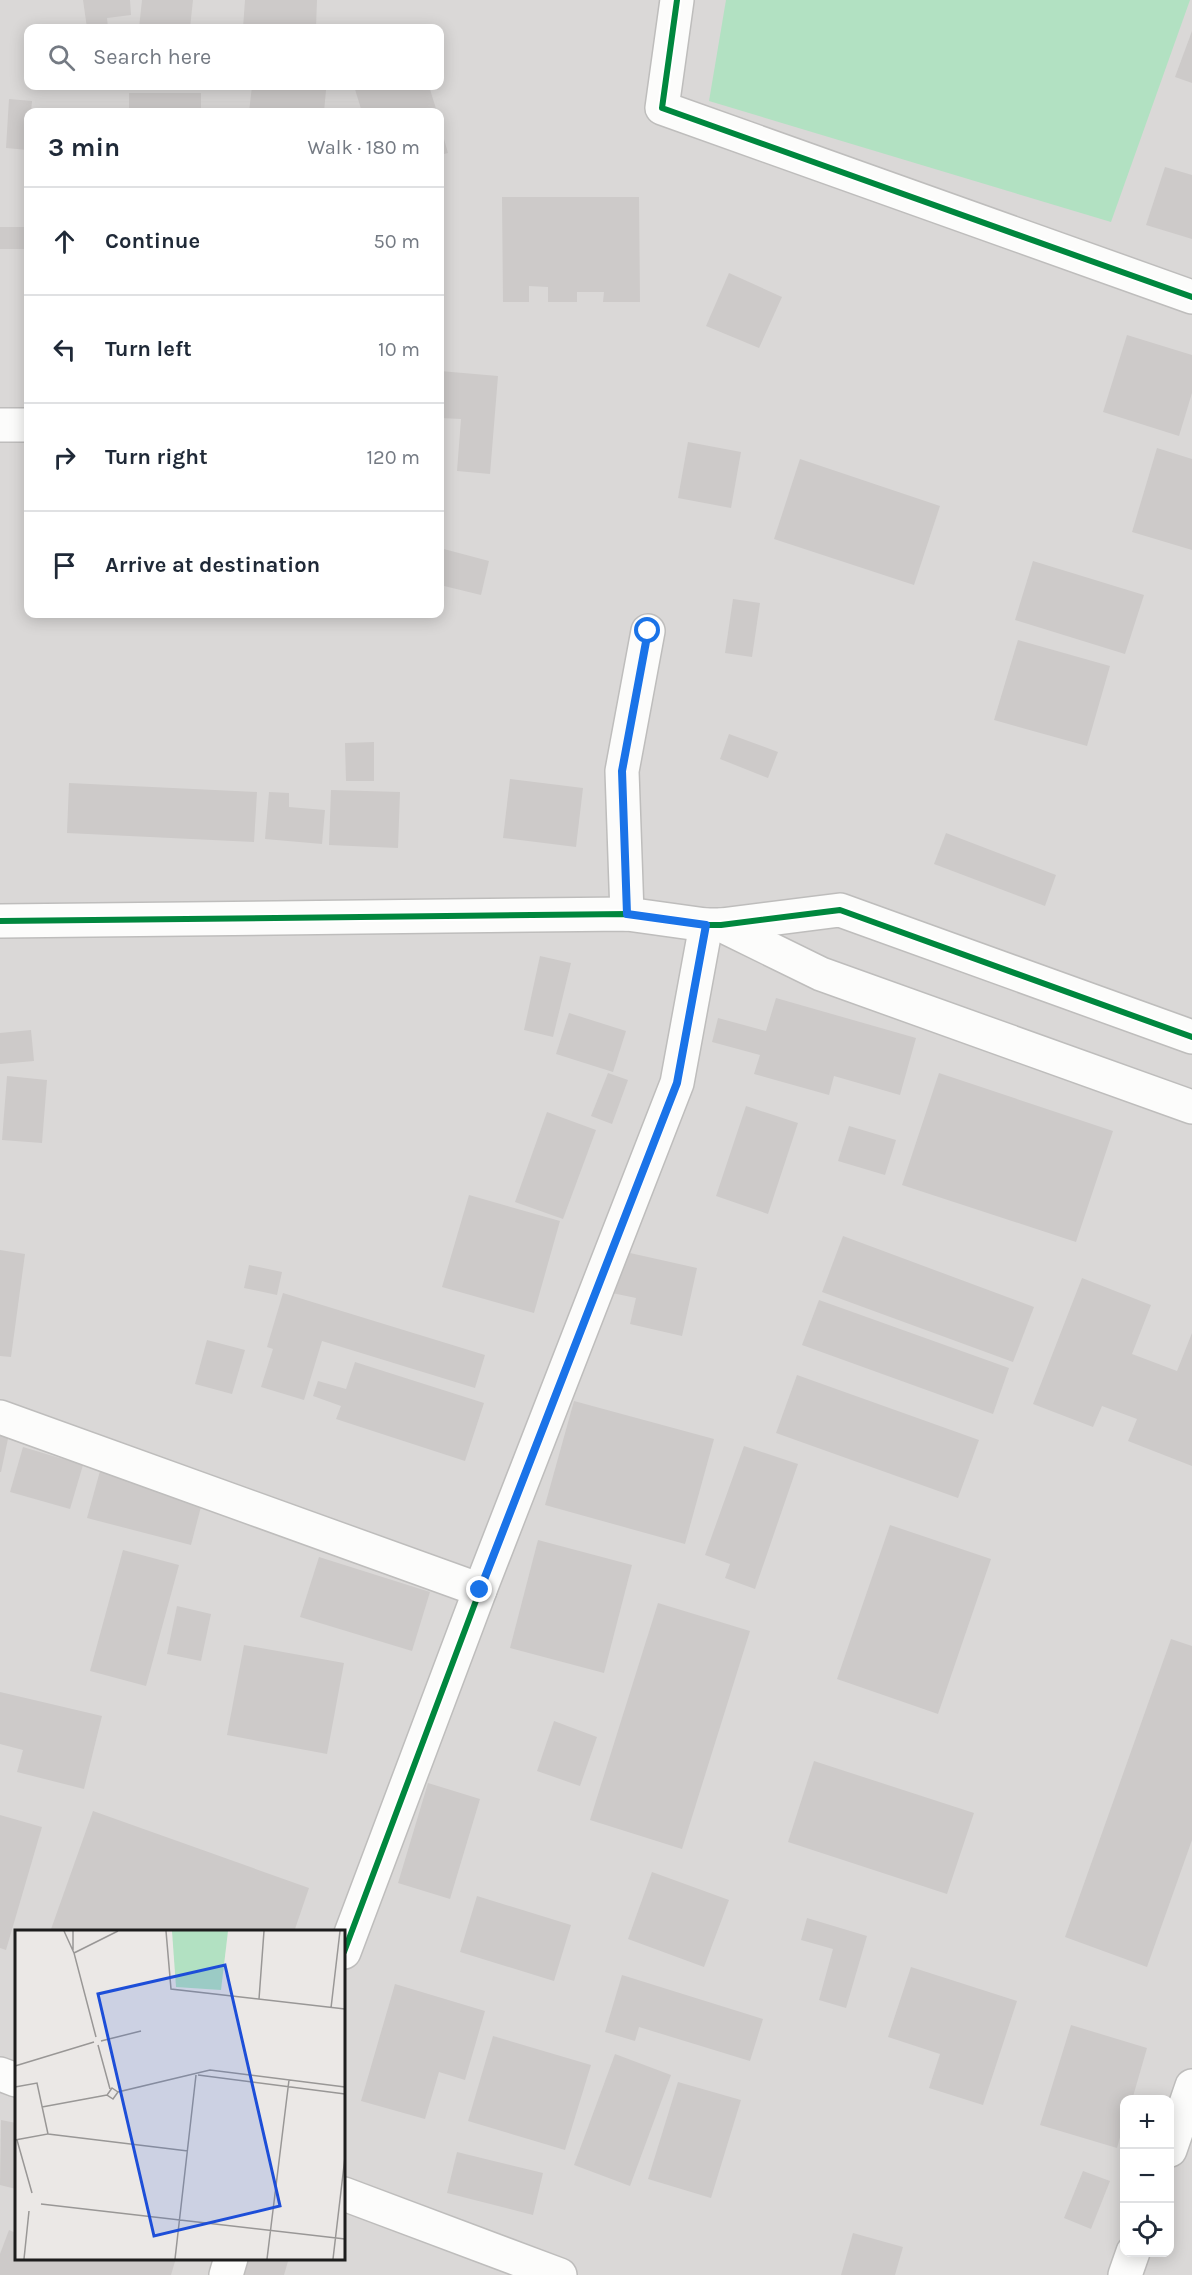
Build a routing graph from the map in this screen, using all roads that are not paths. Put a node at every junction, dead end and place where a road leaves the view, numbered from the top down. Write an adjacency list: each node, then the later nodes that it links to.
1 (677, 0): 2 (street)
2 (1192, 297)
3 (24, 424): 4 (street)
4 (0, 425)
5 (648, 631): 6 (street)
6 (627, 914): 7 (street); 8 (street)
7 (0, 921)
8 (713, 925): 9 (street); 10 (street); 12 (street)
9 (1192, 1036)
10 (1190, 1100)
11 (0, 1417): 12 (street)
12 (480, 1590): 13 (street)
13 (345, 1949)
14 (0, 2074): 15 (street)
15 (15, 2080)
16 (1192, 2086): 17 (street)
17 (1170, 2149)
18 (345, 2194): 22 (street)
19 (1132, 2257): 23 (street)
20 (231, 2260): 21 (street)
21 (226, 2275)
22 (560, 2275)
23 (1125, 2275)

